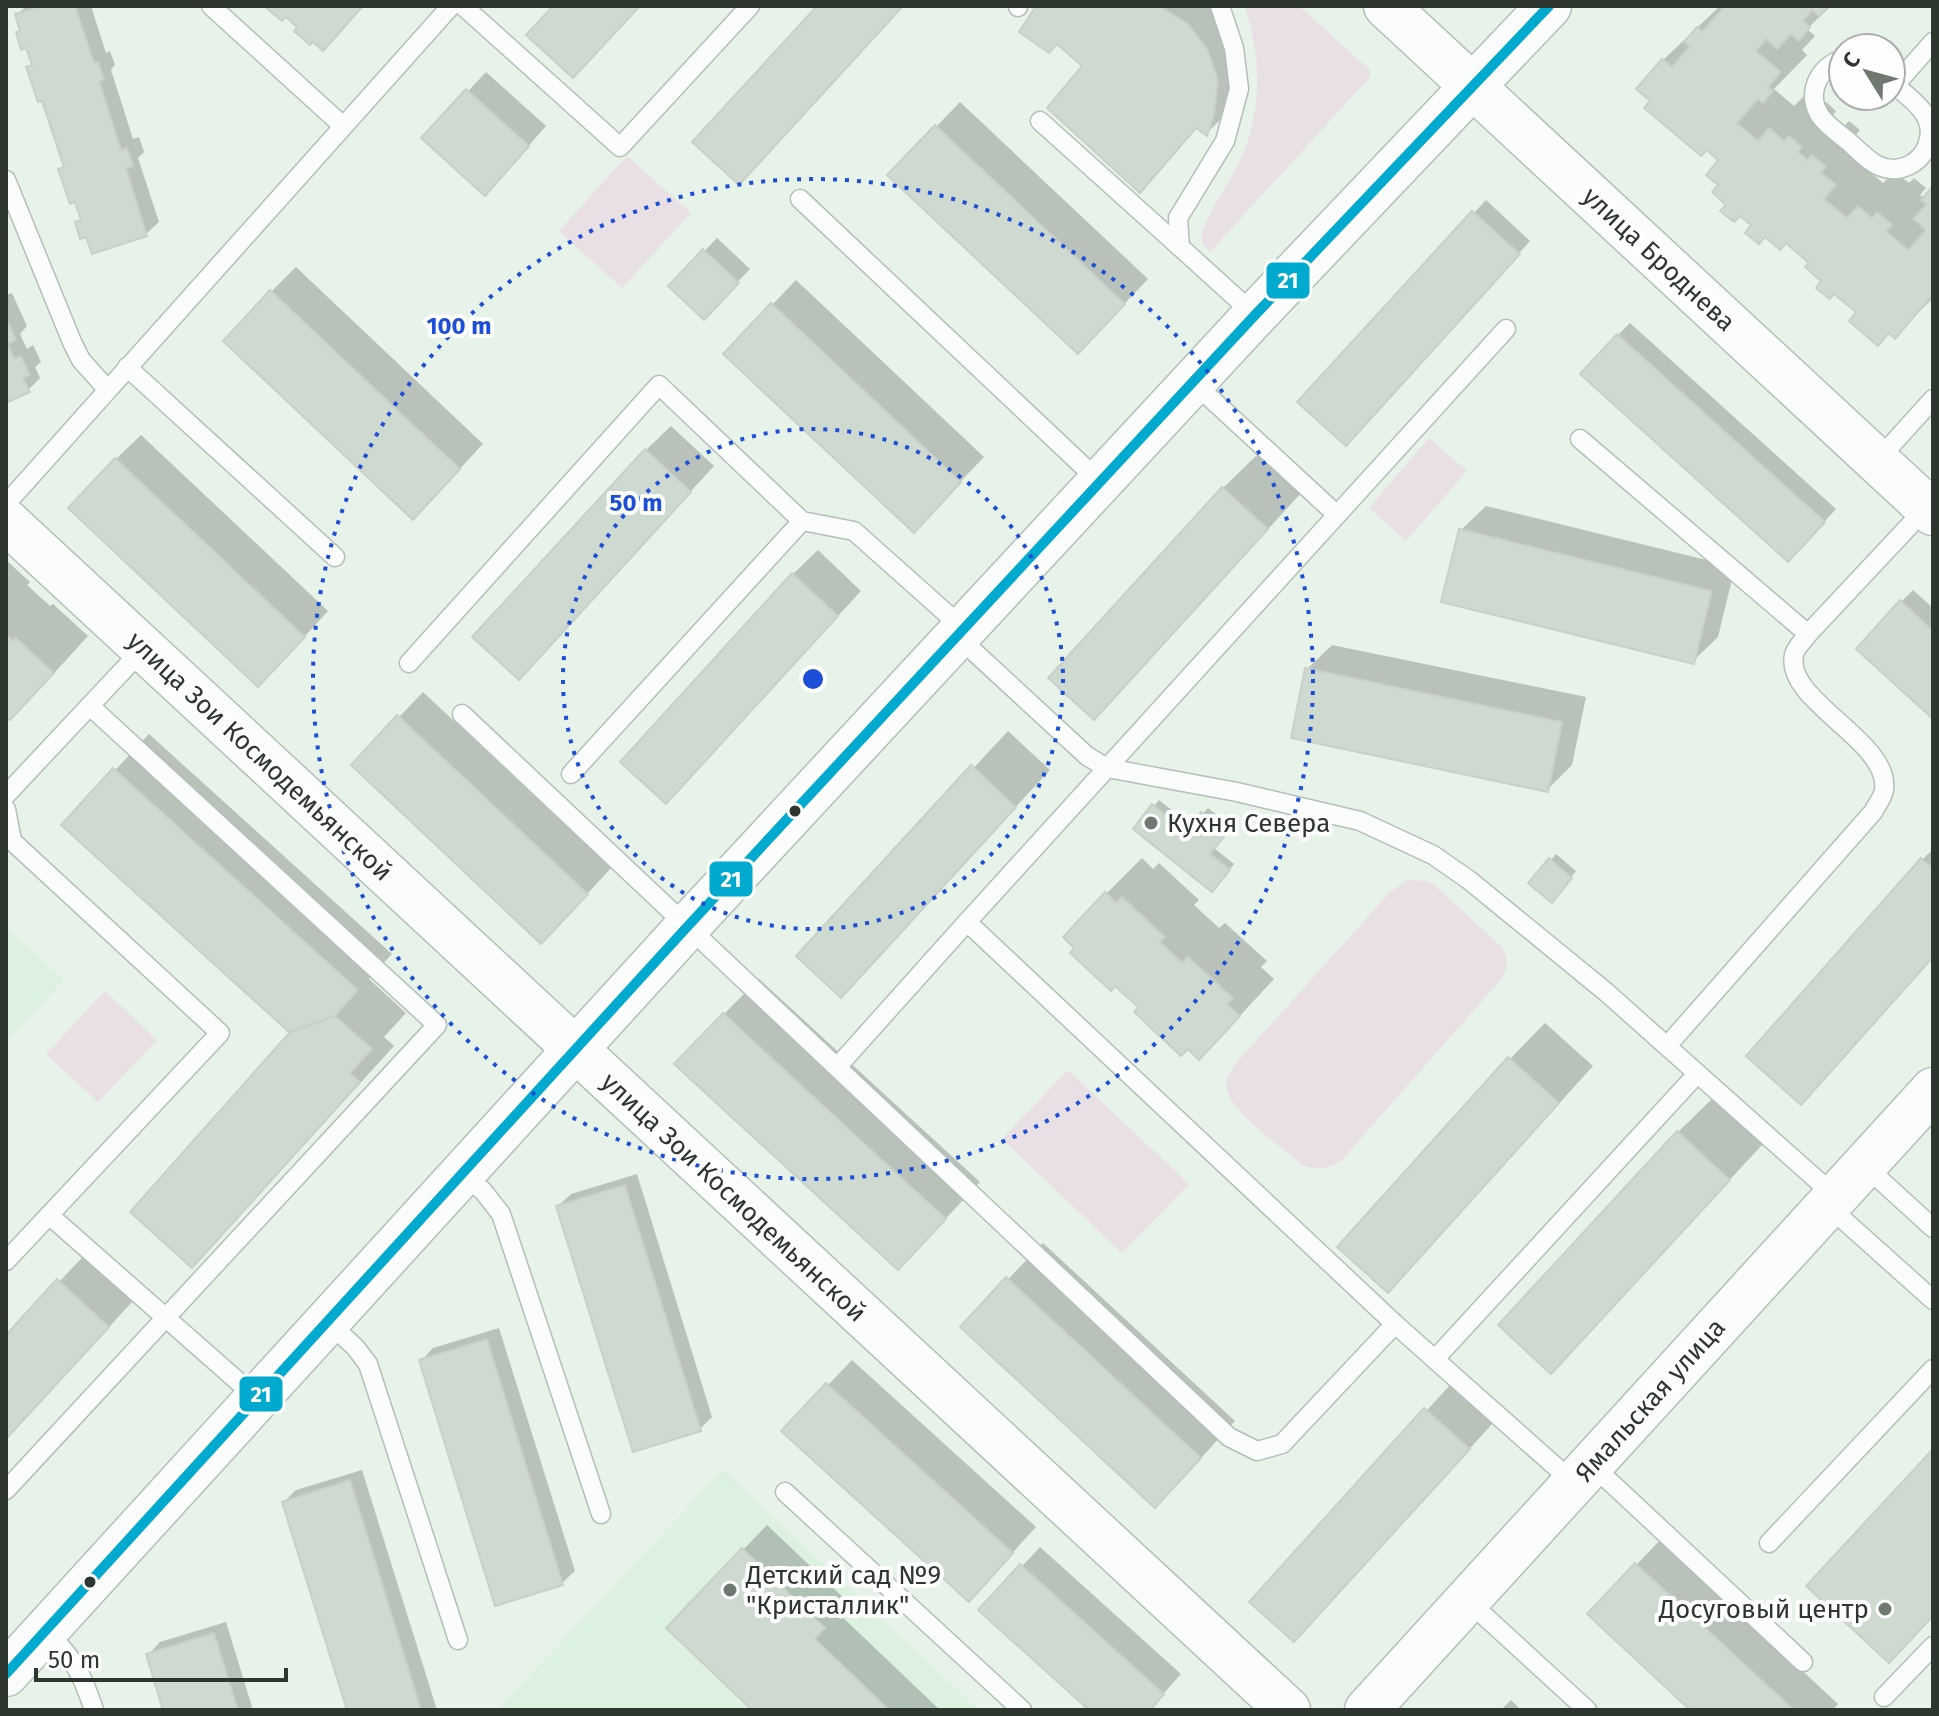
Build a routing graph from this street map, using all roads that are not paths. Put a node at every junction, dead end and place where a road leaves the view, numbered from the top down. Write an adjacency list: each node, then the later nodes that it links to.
1 (211, 6): 14 (lane)
2 (451, 6): 14 (lane)
3 (463, 6): 4 (lane)
4 (750, 6)
5 (1220, 6): 17 (lane)
6 (1386, 6): 11 (main road, улица Броднева)
7 (1549, 6): 11 (main road)
8 (1933, 42): 10 (lane)
9 (1827, 67): 12 (lane)
10 (1907, 69)
11 (1472, 86): 18 (main road); 25 (main road, улица Броднева)
12 (1907, 96)
13 (1040, 121): 17 (lane)
14 (343, 126): 20 (lane)
15 (6, 180): 22 (lane)
16 (800, 199): 26 (lane)
17 (1180, 247): 18 (lane)
18 (1255, 315): 21 (main road)
19 (1506, 329): 29 (lane)
20 (127, 367): 22 (lane); 32 (lane)
21 (1194, 383): 26 (main road); 29 (lane)
22 (107, 389): 27 (lane)
23 (1933, 399): 25 (lane)
24 (1580, 439): 34 (lane)
25 (1877, 461): 28 (main road, улица Броднева)
26 (1100, 482): 33 (main road)
27 (6, 504)
28 (1930, 510): 34 (lane)
29 (1336, 514): 39 (lane)
30 (6, 521): 35 (main road, улица Зои Космодемьянской)
31 (802, 521): 33 (lane); 36 (lane); 40 (lane)
32 (335, 557)
33 (962, 633): 39 (lane); 44 (main road)
34 (1808, 634): 45 (lane)
35 (144, 648): 37 (lane); 46 (main road, улица Зои Космодемьянской)
36 (409, 663)
37 (90, 706): 41 (lane); 56 (lane)
38 (462, 714): 44 (lane)
39 (1107, 768): 43 (lane); 45 (lane)
40 (571, 774)
41 (6, 795)
42 (6, 809): 52 (lane)
43 (967, 922): 47 (lane); 58 (lane)
44 (687, 927): 46 (main road); 47 (lane)
45 (1667, 1046): 48 (lane)
46 (575, 1049): 50 (main road); 76 (main road, улица Зои Космодемьянской)
47 (838, 1066): 58 (lane)
48 (1697, 1074): 51 (lane); 59 (lane)
49 (1933, 1090): 51 (main road, Ямальская улица)
50 (462, 1172): 57 (main road); 65 (lane)
51 (1842, 1189): 53 (lane); 55 (lane); 62 (main road, Ямальская улица)
52 (49, 1215): 54 (lane); 56 (lane)
53 (1933, 1228)
54 (6, 1261)
55 (1933, 1300)
56 (168, 1317): 61 (lane); 63 (lane)
57 (327, 1321): 61 (main road); 69 (lane)
58 (1395, 1324): 59 (lane)
59 (1435, 1359): 62 (lane)
60 (1933, 1369): 66 (lane)
61 (257, 1398): 68 (main road)
62 (1583, 1474): 67 (main road, Ямальская улица); 71 (lane)
63 (6, 1490)
64 (785, 1492): 75 (lane)
65 (601, 1514)
66 (1769, 1543)
67 (1467, 1600): 77 (main road, Ямальская улица); 78 (lane)
68 (45, 1630): 72 (main road); 74 (lane)
69 (458, 1640)
70 (1933, 1646): 73 (lane)
71 (1803, 1662)
72 (6, 1674)
73 (1884, 1697)
74 (94, 1710)
75 (1022, 1710)
76 (1288, 1710)
77 (1367, 1710)
78 (1587, 1710)

